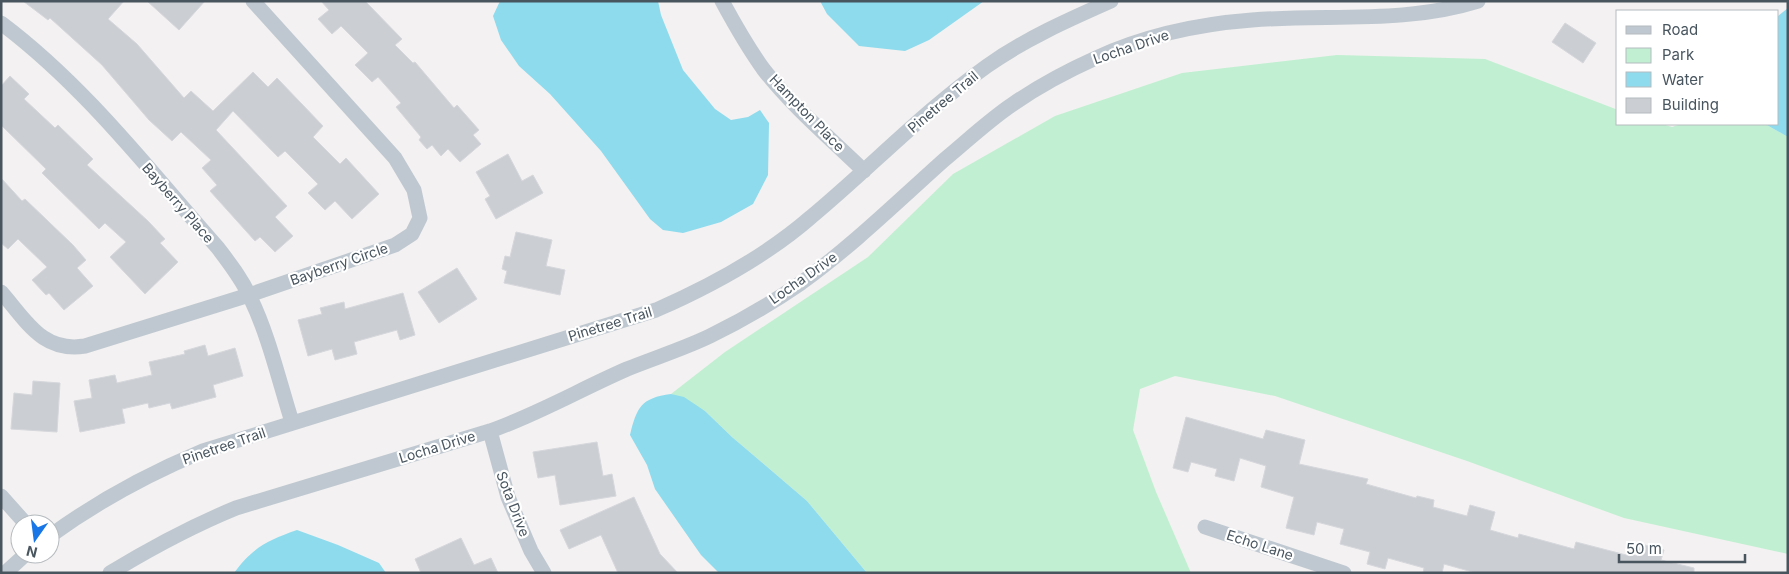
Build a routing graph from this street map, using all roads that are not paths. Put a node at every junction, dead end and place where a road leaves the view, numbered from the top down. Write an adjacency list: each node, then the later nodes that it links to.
1 (253, 1): 8 (street, Bayberry Circle)
2 (722, 1): 6 (street, Hampton Place)
3 (1111, 1): 6 (street, Pinetree Trail)
4 (1478, 1): 10 (street, Locha Drive)
5 (1, 23): 8 (street, Bayberry Place)
6 (864, 171): 9 (street, Pinetree Trail)
7 (1, 292): 8 (street, Bayberry Circle)
8 (249, 295): 9 (street, Bayberry Place)
9 (292, 422): 14 (street, Pinetree Trail)
10 (490, 431): 17 (street, Locha Drive); 18 (street, Sota Drive)
11 (1, 496): 12 (street)
12 (17, 514)
13 (1205, 527): 19 (street, Echo Lane)
14 (60, 529)
15 (15, 564): 16 (street)
16 (5, 573)
17 (110, 573)
18 (544, 573)
19 (1344, 573)

